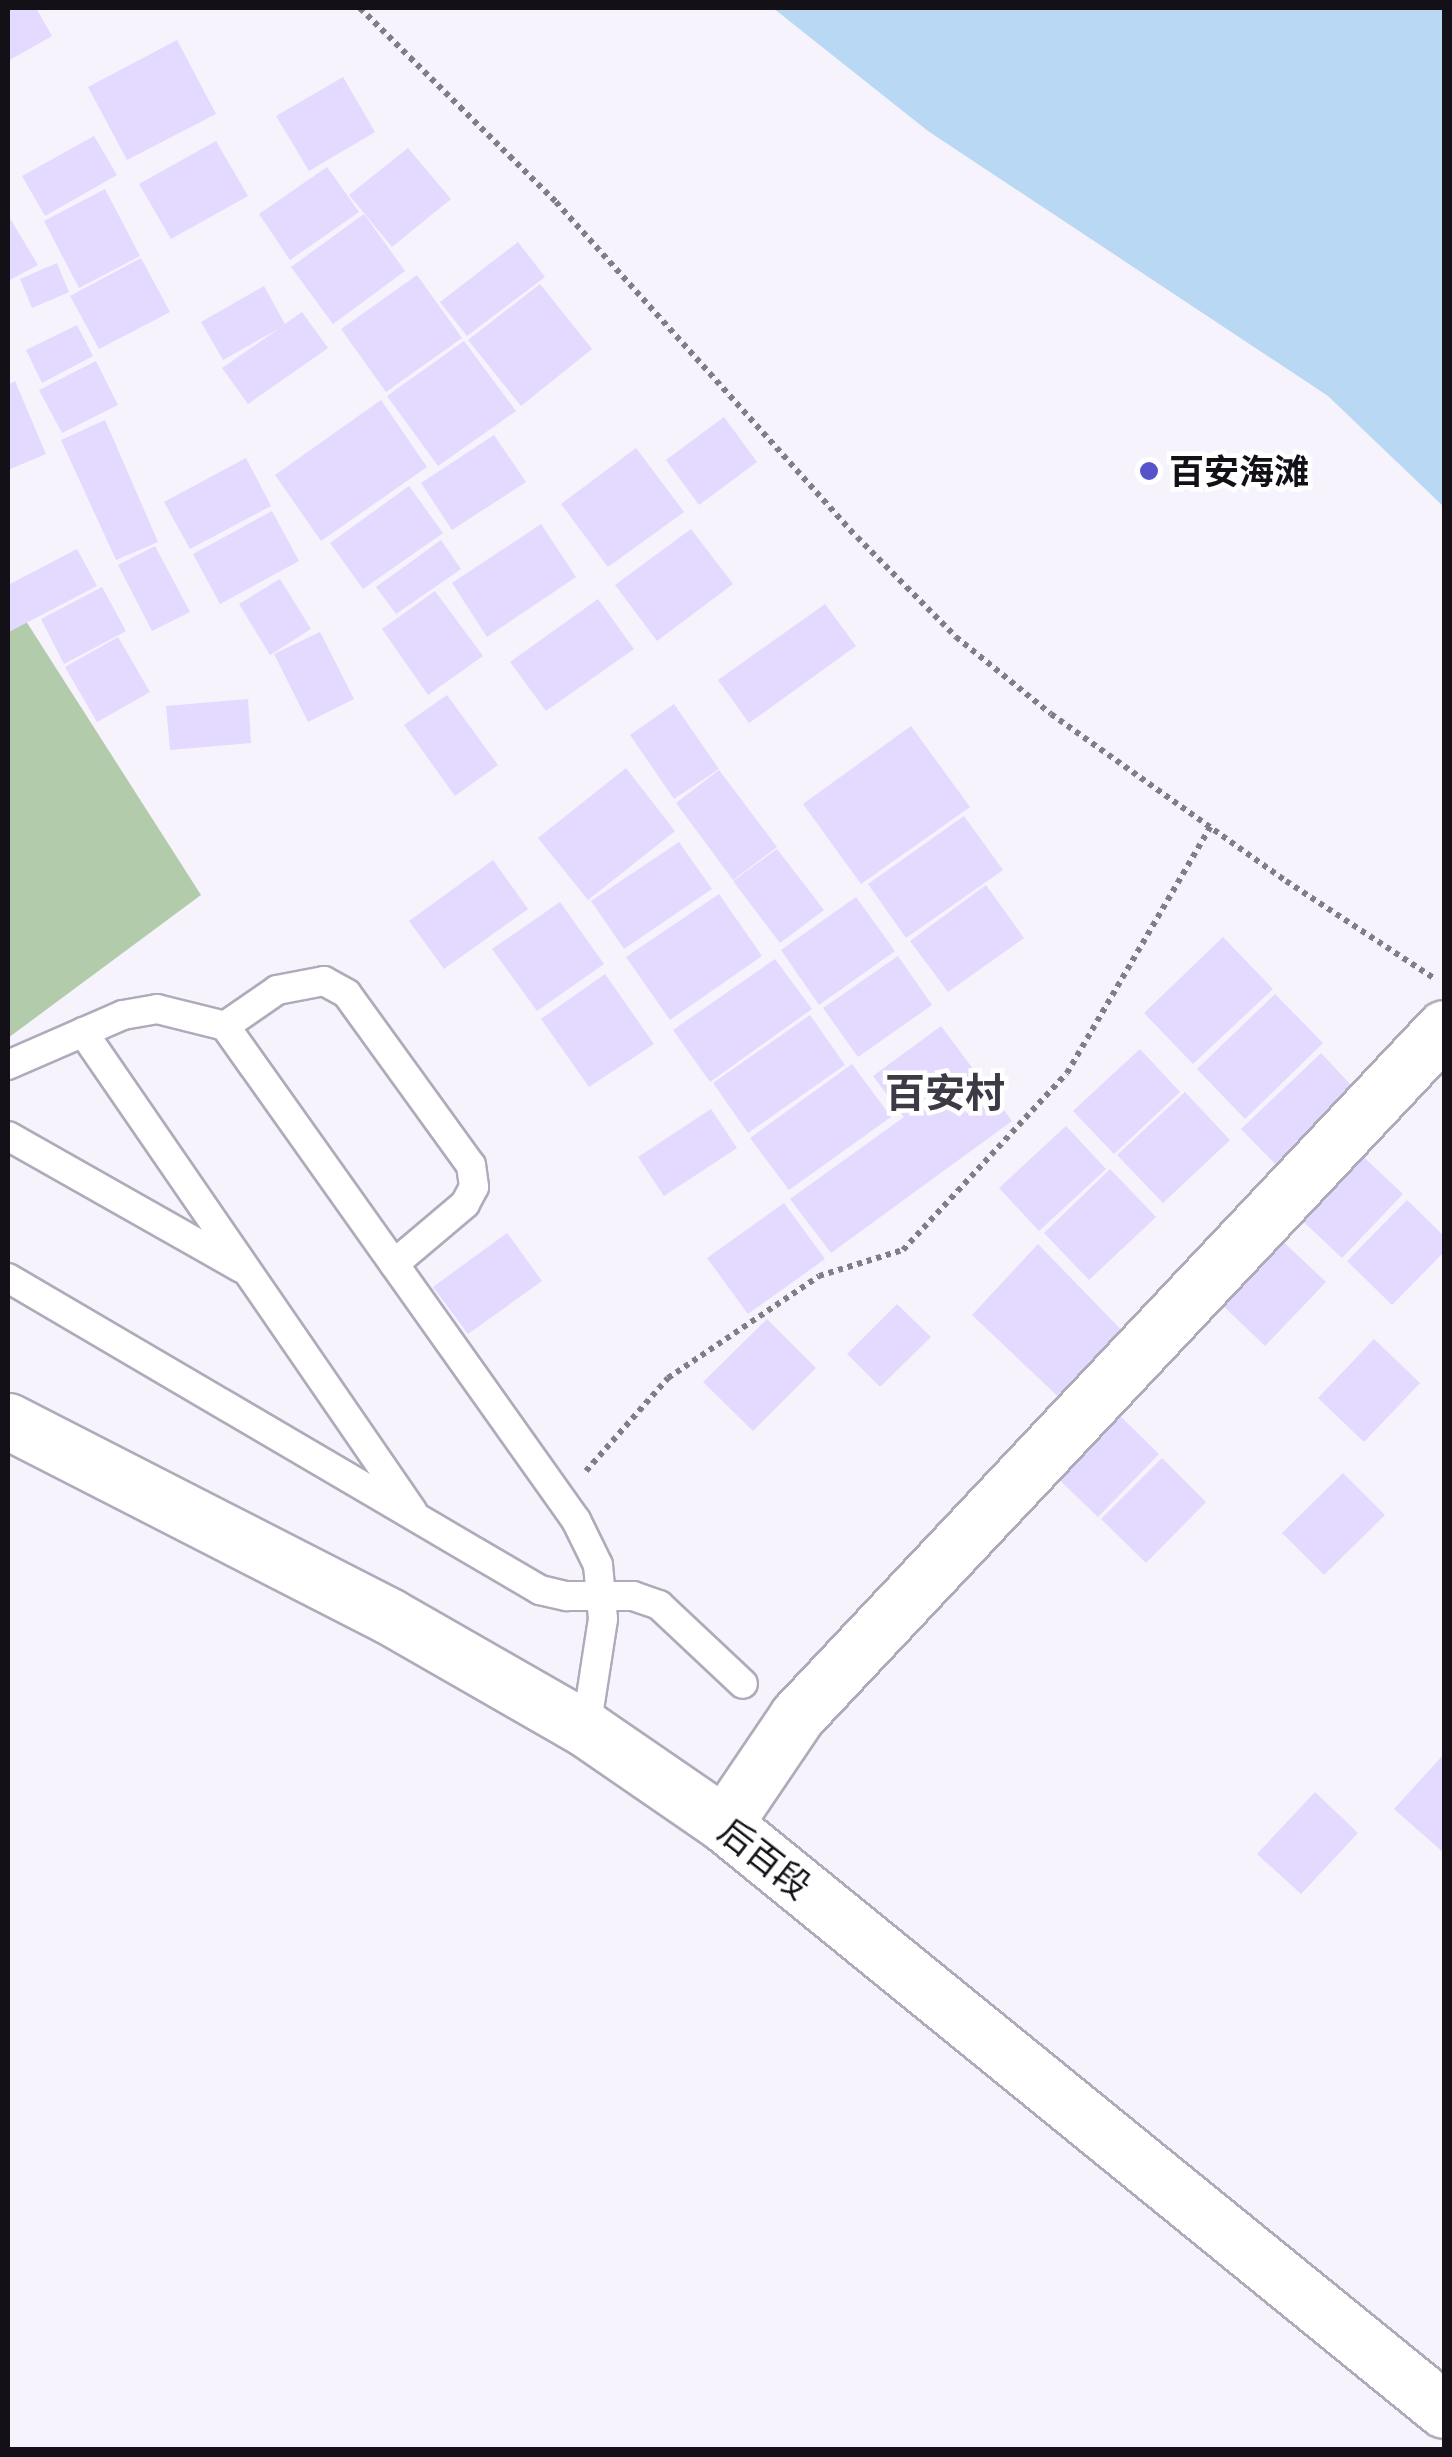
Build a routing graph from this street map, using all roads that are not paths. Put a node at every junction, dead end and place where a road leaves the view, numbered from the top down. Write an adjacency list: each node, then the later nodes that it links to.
1 (224, 1026): 3 (lane); 6 (lane); 6 (lane)
2 (1444, 1028): 14 (street)
3 (83, 1032): 4 (lane); 7 (lane)
4 (8, 1065)
5 (8, 1136): 7 (lane)
6 (394, 1264): 11 (lane)
7 (247, 1271): 10 (lane)
8 (8, 1278): 10 (lane)
9 (8, 1420): 13 (street, 后百段)
10 (420, 1522): 11 (lane)
11 (600, 1595): 12 (lane); 13 (lane)
12 (743, 1684)
13 (586, 1729): 14 (street, 后百段)
14 (724, 1824): 15 (street, 后百段)
15 (1444, 2410)

